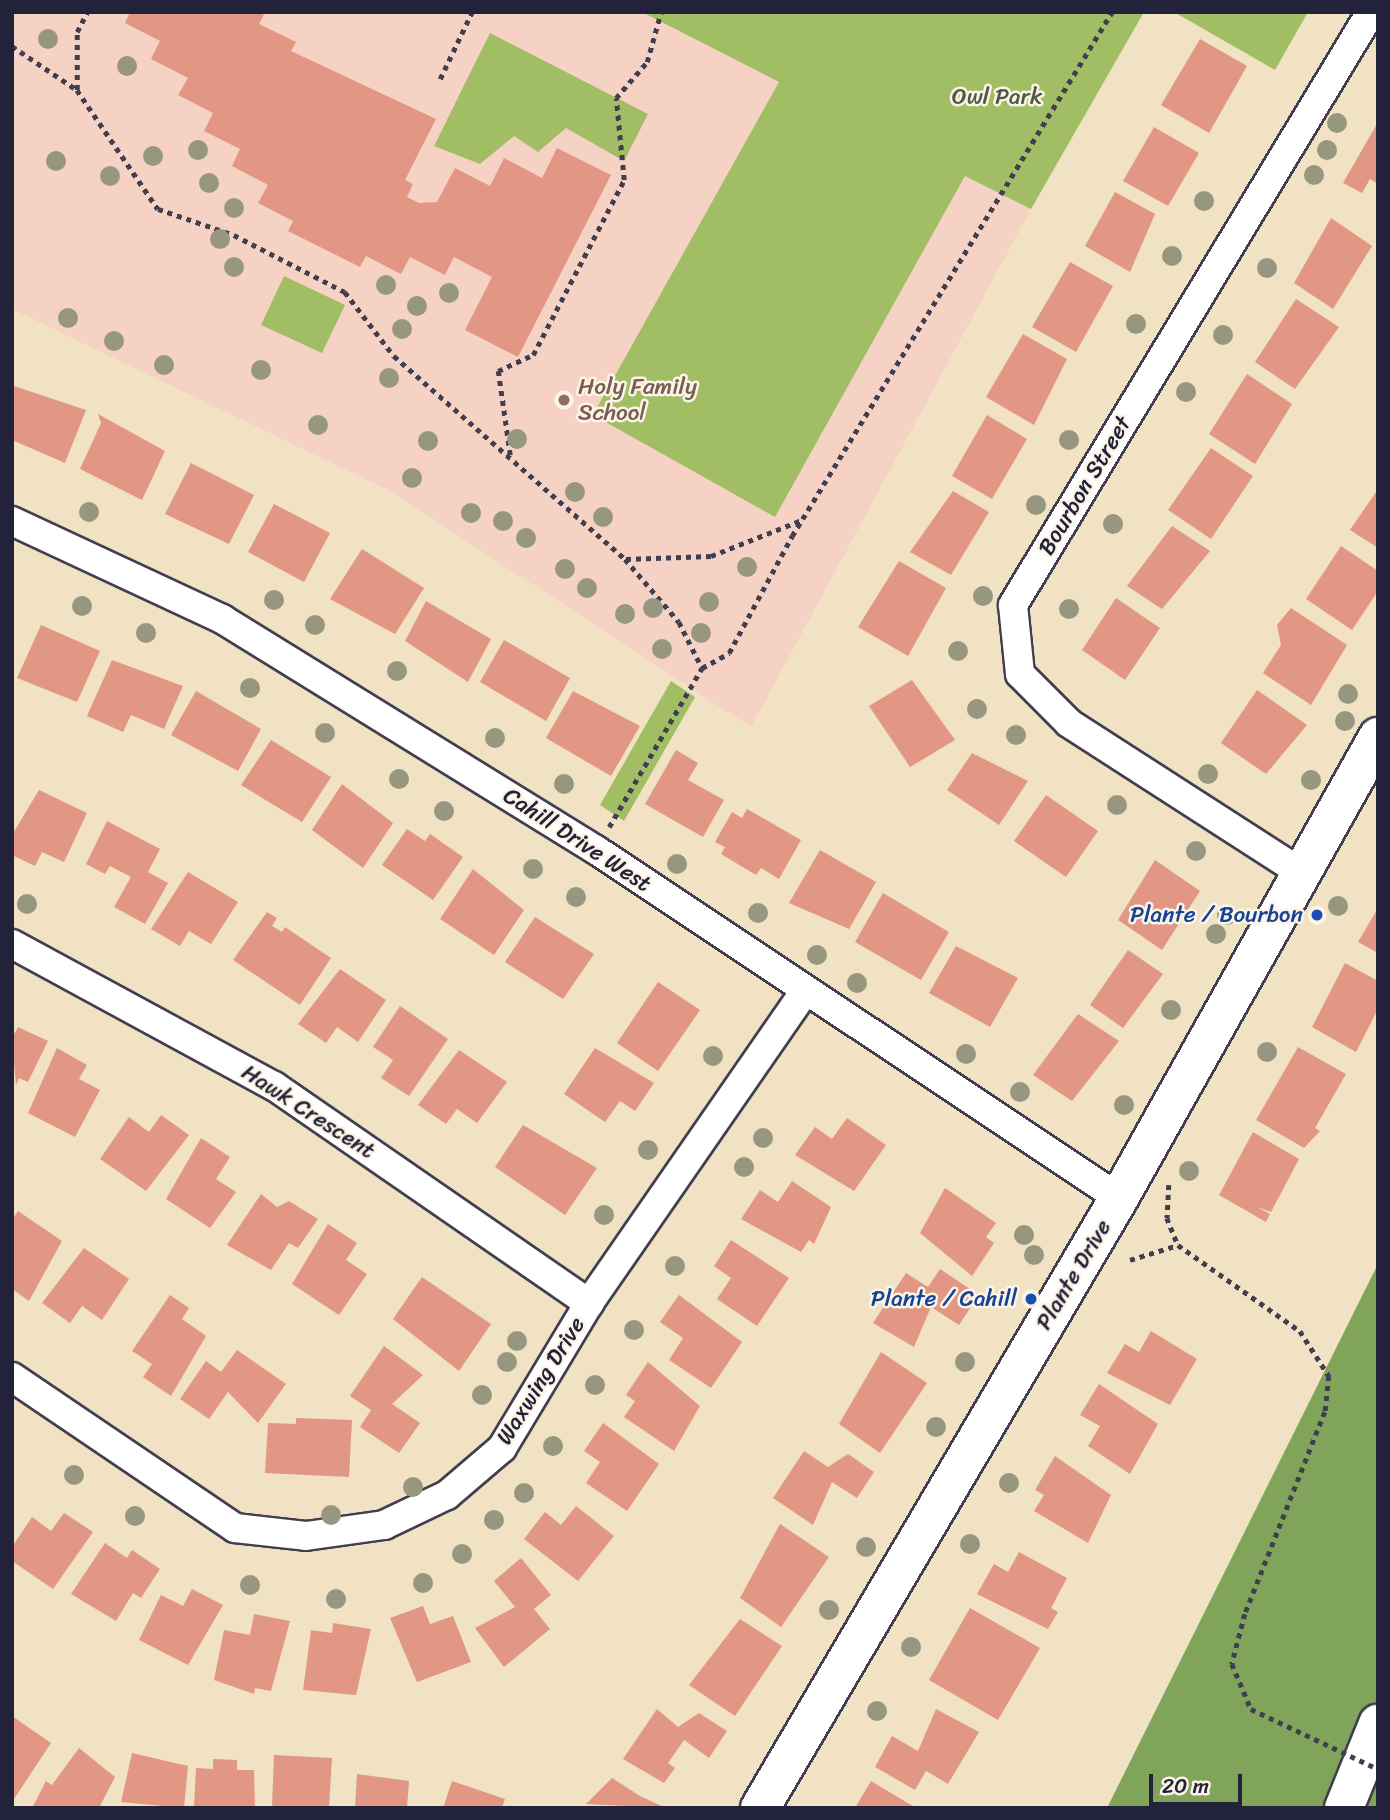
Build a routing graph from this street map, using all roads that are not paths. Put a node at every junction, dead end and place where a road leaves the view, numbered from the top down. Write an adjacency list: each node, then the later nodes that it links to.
1 (1374, 13): 4 (street, Bourbon Street)
2 (12, 521): 6 (street, Cahill Drive West)
3 (1378, 737): 4 (main road, Plante Drive)
4 (1300, 872): 7 (main road, Plante Drive)
5 (12, 944): 8 (street, Hawk Crescent)
6 (804, 992): 7 (street, Cahill Drive West); 8 (street, Waxwing Drive)
7 (1119, 1198): 11 (main road, Plante Drive)
8 (589, 1303): 9 (street, Waxwing Drive)
9 (12, 1377)
10 (1378, 1724): 12 (main road)
11 (760, 1808)
12 (1344, 1808)

